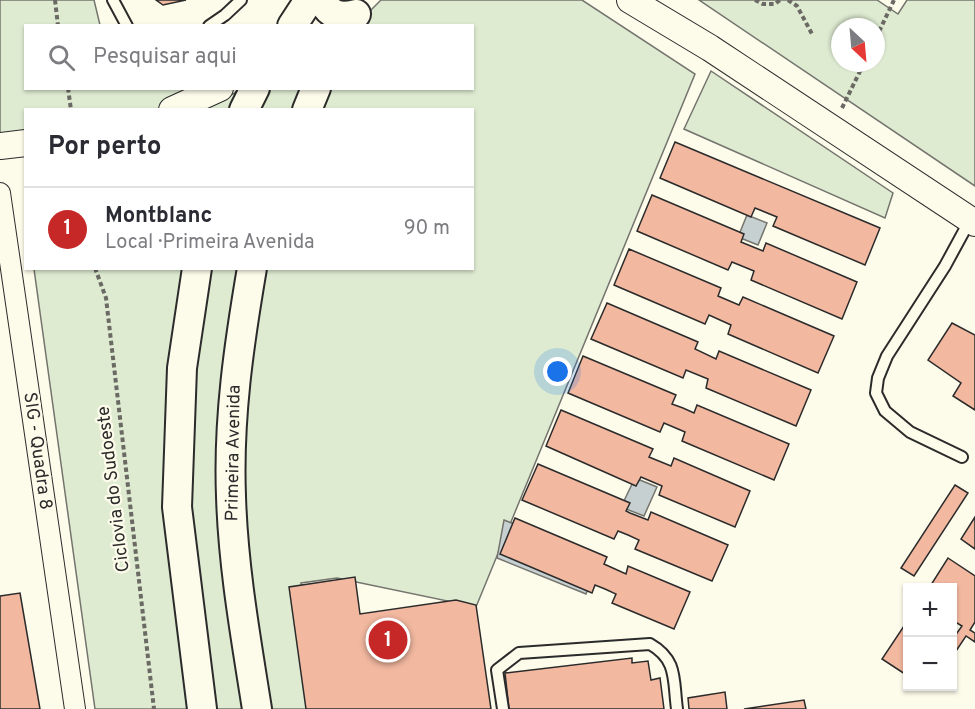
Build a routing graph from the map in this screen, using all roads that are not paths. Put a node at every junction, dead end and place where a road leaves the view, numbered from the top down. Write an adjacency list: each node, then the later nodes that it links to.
1 (113, 0): 7 (lane)
2 (241, 0): 8 (lane)
3 (309, 0): 9 (main road)
4 (322, 0): 6 (main road)
5 (630, 0): 19 (street)
6 (357, 13)
7 (126, 24)
8 (211, 24)
9 (293, 24)
10 (216, 90): 13 (street)
11 (254, 90): 14 (main road)
12 (315, 90): 15 (main road)
13 (176, 108)
14 (245, 108)
15 (309, 108)
16 (24, 143): 17 (street)
17 (0, 146)
18 (0, 193): 23 (street, SIG - Quadra 8)
19 (972, 221): 22 (lane)
20 (198, 270): 24 (main road)
21 (252, 270): 25 (main road, Primeira Avenida)
22 (962, 457)
23 (75, 709)
24 (202, 709)
25 (257, 709)
26 (503, 709): 27 (lane)
27 (677, 709)

